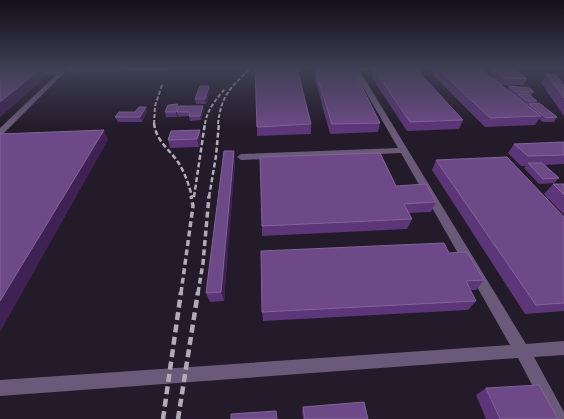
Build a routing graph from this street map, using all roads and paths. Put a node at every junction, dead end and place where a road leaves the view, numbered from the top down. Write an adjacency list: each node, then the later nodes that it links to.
1 (47, 88): 3 (lane)
2 (366, 88): 4 (lane)
3 (3, 135)
4 (403, 150): 5 (lane); 7 (lane)
5 (241, 157)
6 (564, 348): 7 (lane)
7 (522, 351): 8 (lane); 9 (lane)
8 (0, 388)
9 (559, 419)

